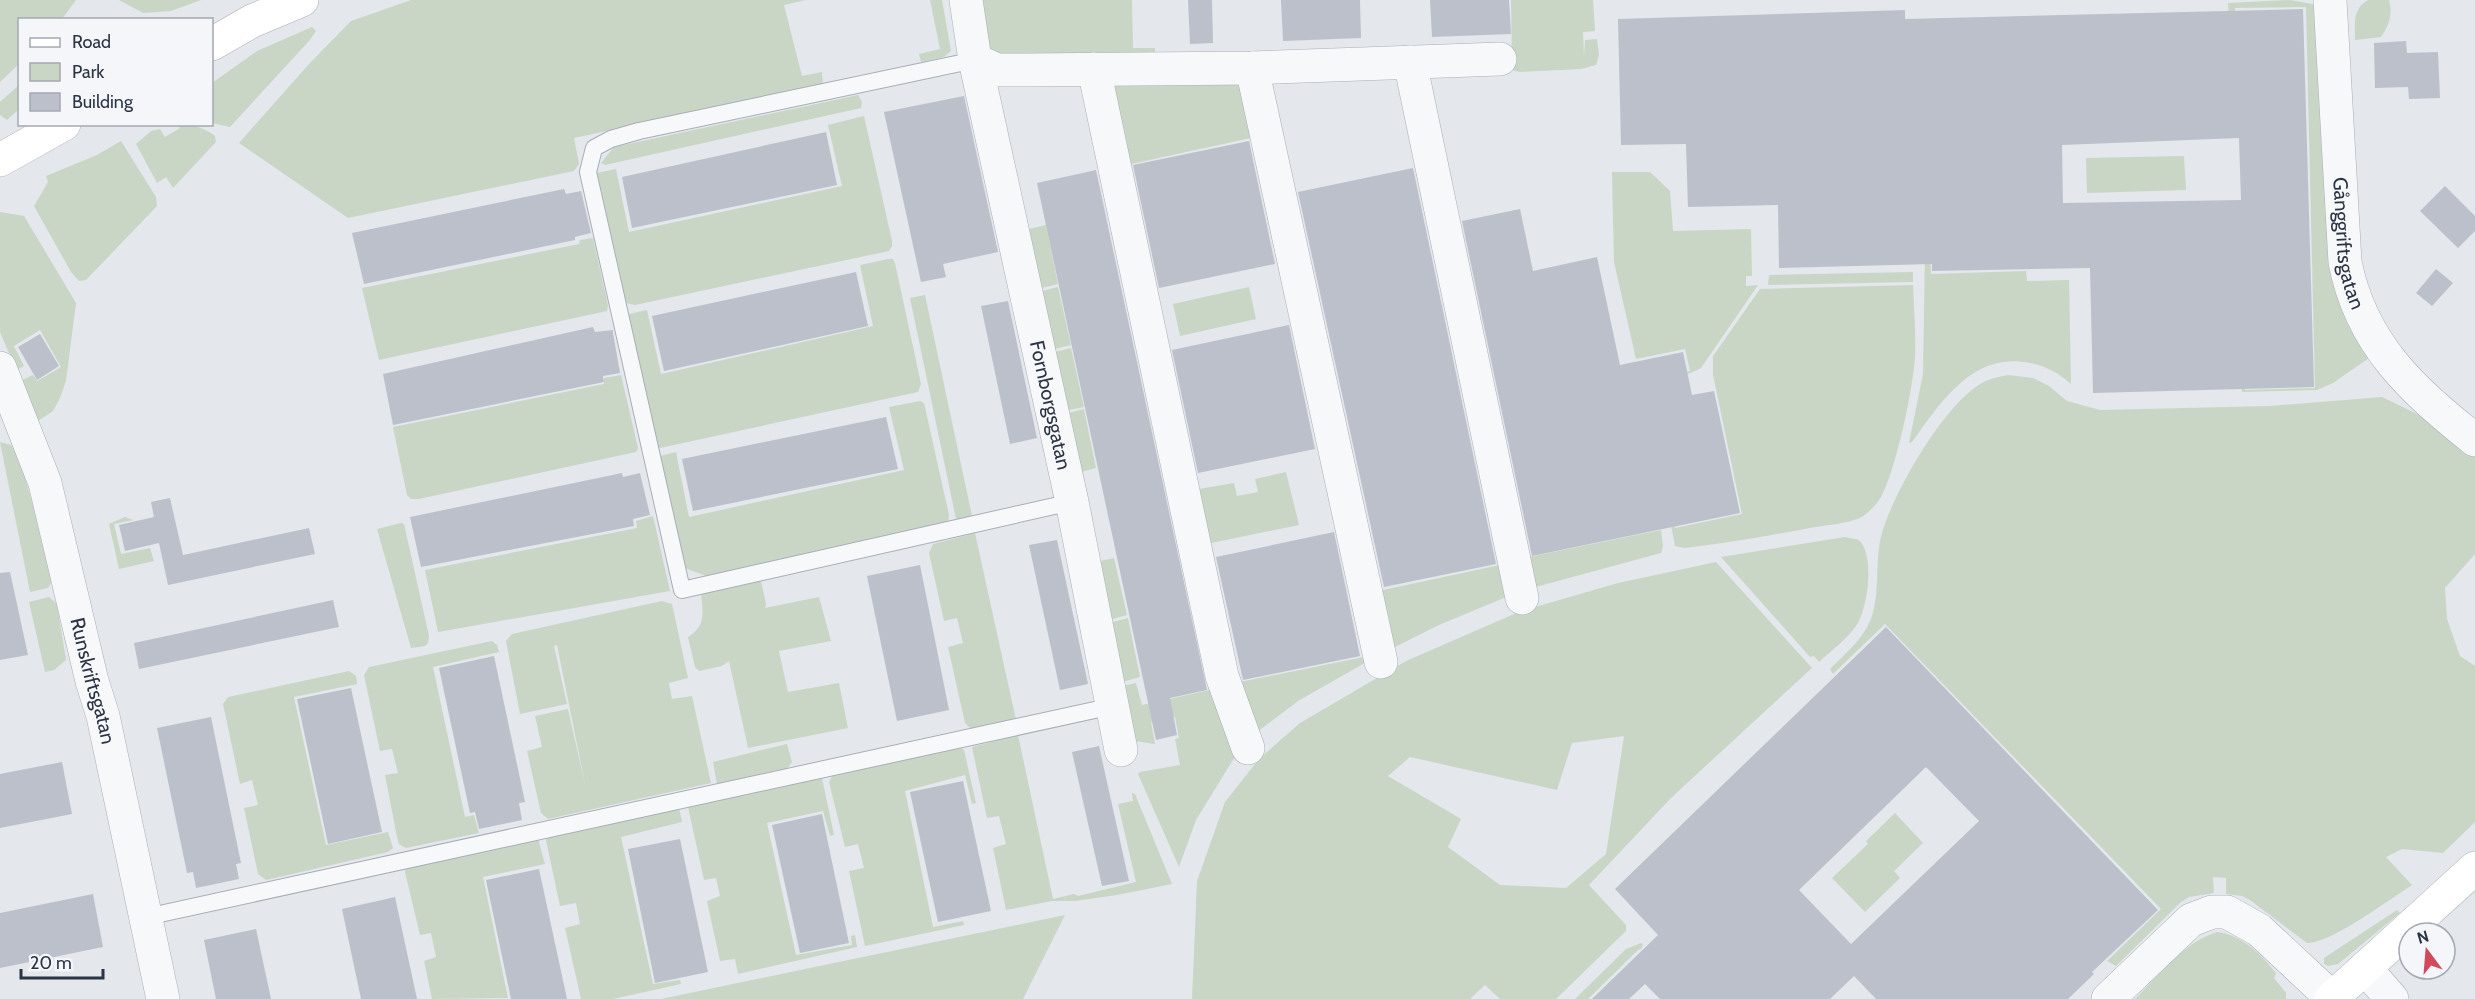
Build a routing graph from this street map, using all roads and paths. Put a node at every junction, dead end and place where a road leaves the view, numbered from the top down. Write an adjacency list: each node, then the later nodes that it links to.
1 (302, 0): 4 (street)
2 (966, 0): 6 (street, Fornborgsgatan)
3 (2330, 0): 14 (street, Gånggriftsgatan)
4 (213, 43)
5 (1500, 59): 7 (street)
6 (975, 60): 9 (street); 15 (street, Fornborgsgatan); 15 (lane)
7 (1410, 62): 8 (street); 16 (street)
8 (1252, 68): 9 (street); 17 (street)
9 (1094, 69): 19 (street)
10 (60, 126): 11 (street)
11 (0, 160)
12 (0, 368): 13 (street, Runskriftsgatan)
13 (7, 406): 22 (street, Runskriftsgatan)
14 (2475, 440)
15 (1072, 502): 18 (street, Fornborgsgatan)
16 (1522, 598)
17 (1381, 662)
18 (1113, 706): 20 (street, Fornborgsgatan); 22 (lane)
19 (1248, 748)
20 (1121, 750)
21 (2475, 868): 23 (street)
22 (146, 917): 24 (street, Runskriftsgatan)
23 (2365, 968): 26 (street); 27 (street)
24 (163, 999)
25 (2108, 999): 26 (street)
26 (2331, 999)
27 (2392, 999)

